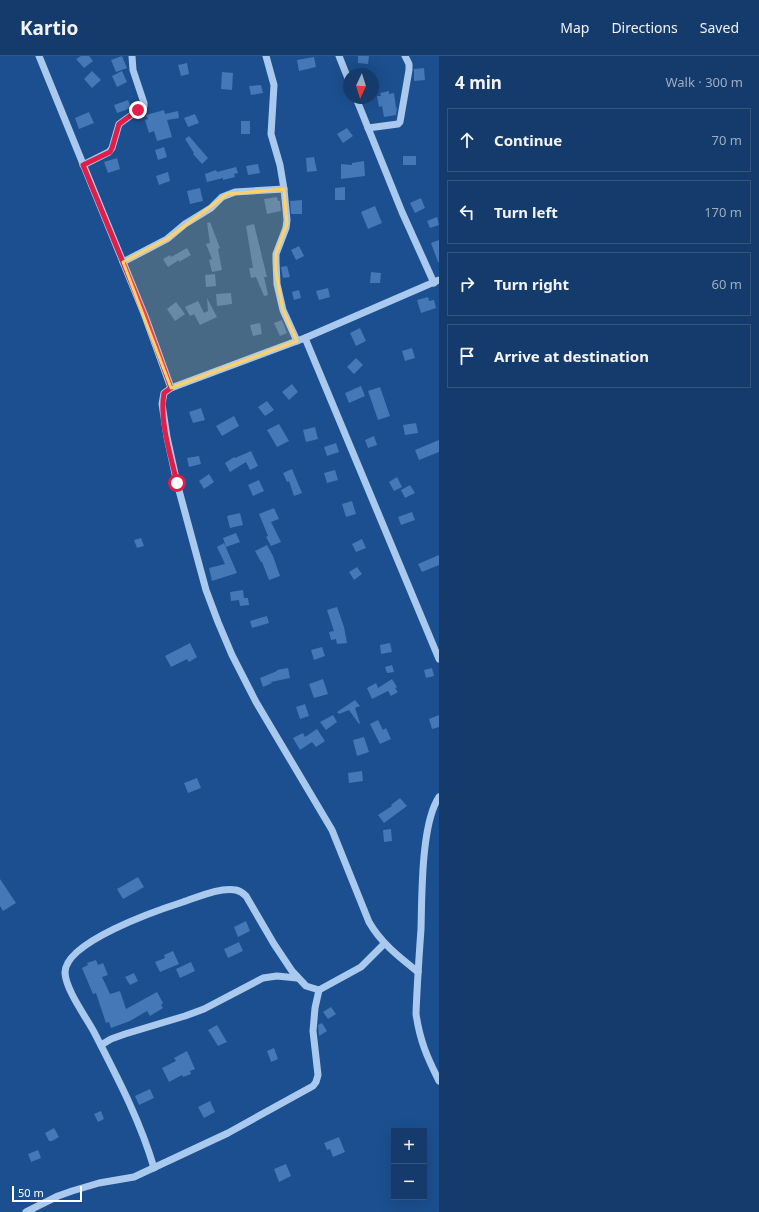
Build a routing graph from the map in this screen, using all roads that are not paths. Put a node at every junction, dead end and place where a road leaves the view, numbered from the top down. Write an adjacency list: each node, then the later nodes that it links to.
1 (39, 56): 9 (street)
2 (132, 56): 9 (street)
3 (266, 56): 10 (street)
4 (339, 56): 6 (street)
5 (405, 56): 8 (street)
6 (344, 68)
7 (358, 104): 8 (street)
8 (368, 128): 12 (street)
9 (83, 165): 11 (street)
10 (284, 189): 11 (street); 13 (street)
11 (123, 262): 14 (street)
12 (436, 282): 13 (street)
13 (301, 339): 14 (street); 15 (street)
14 (171, 388): 17 (street)
15 (439, 659)
16 (439, 797): 18 (street)
17 (384, 944): 18 (street); 20 (street)
18 (418, 972): 22 (street)
19 (297, 978): 20 (street); 21 (street); 21 (street)
20 (319, 990): 23 (street)
21 (100, 1045): 23 (street)
22 (439, 1081)
23 (154, 1168): 24 (street)
24 (26, 1212)

